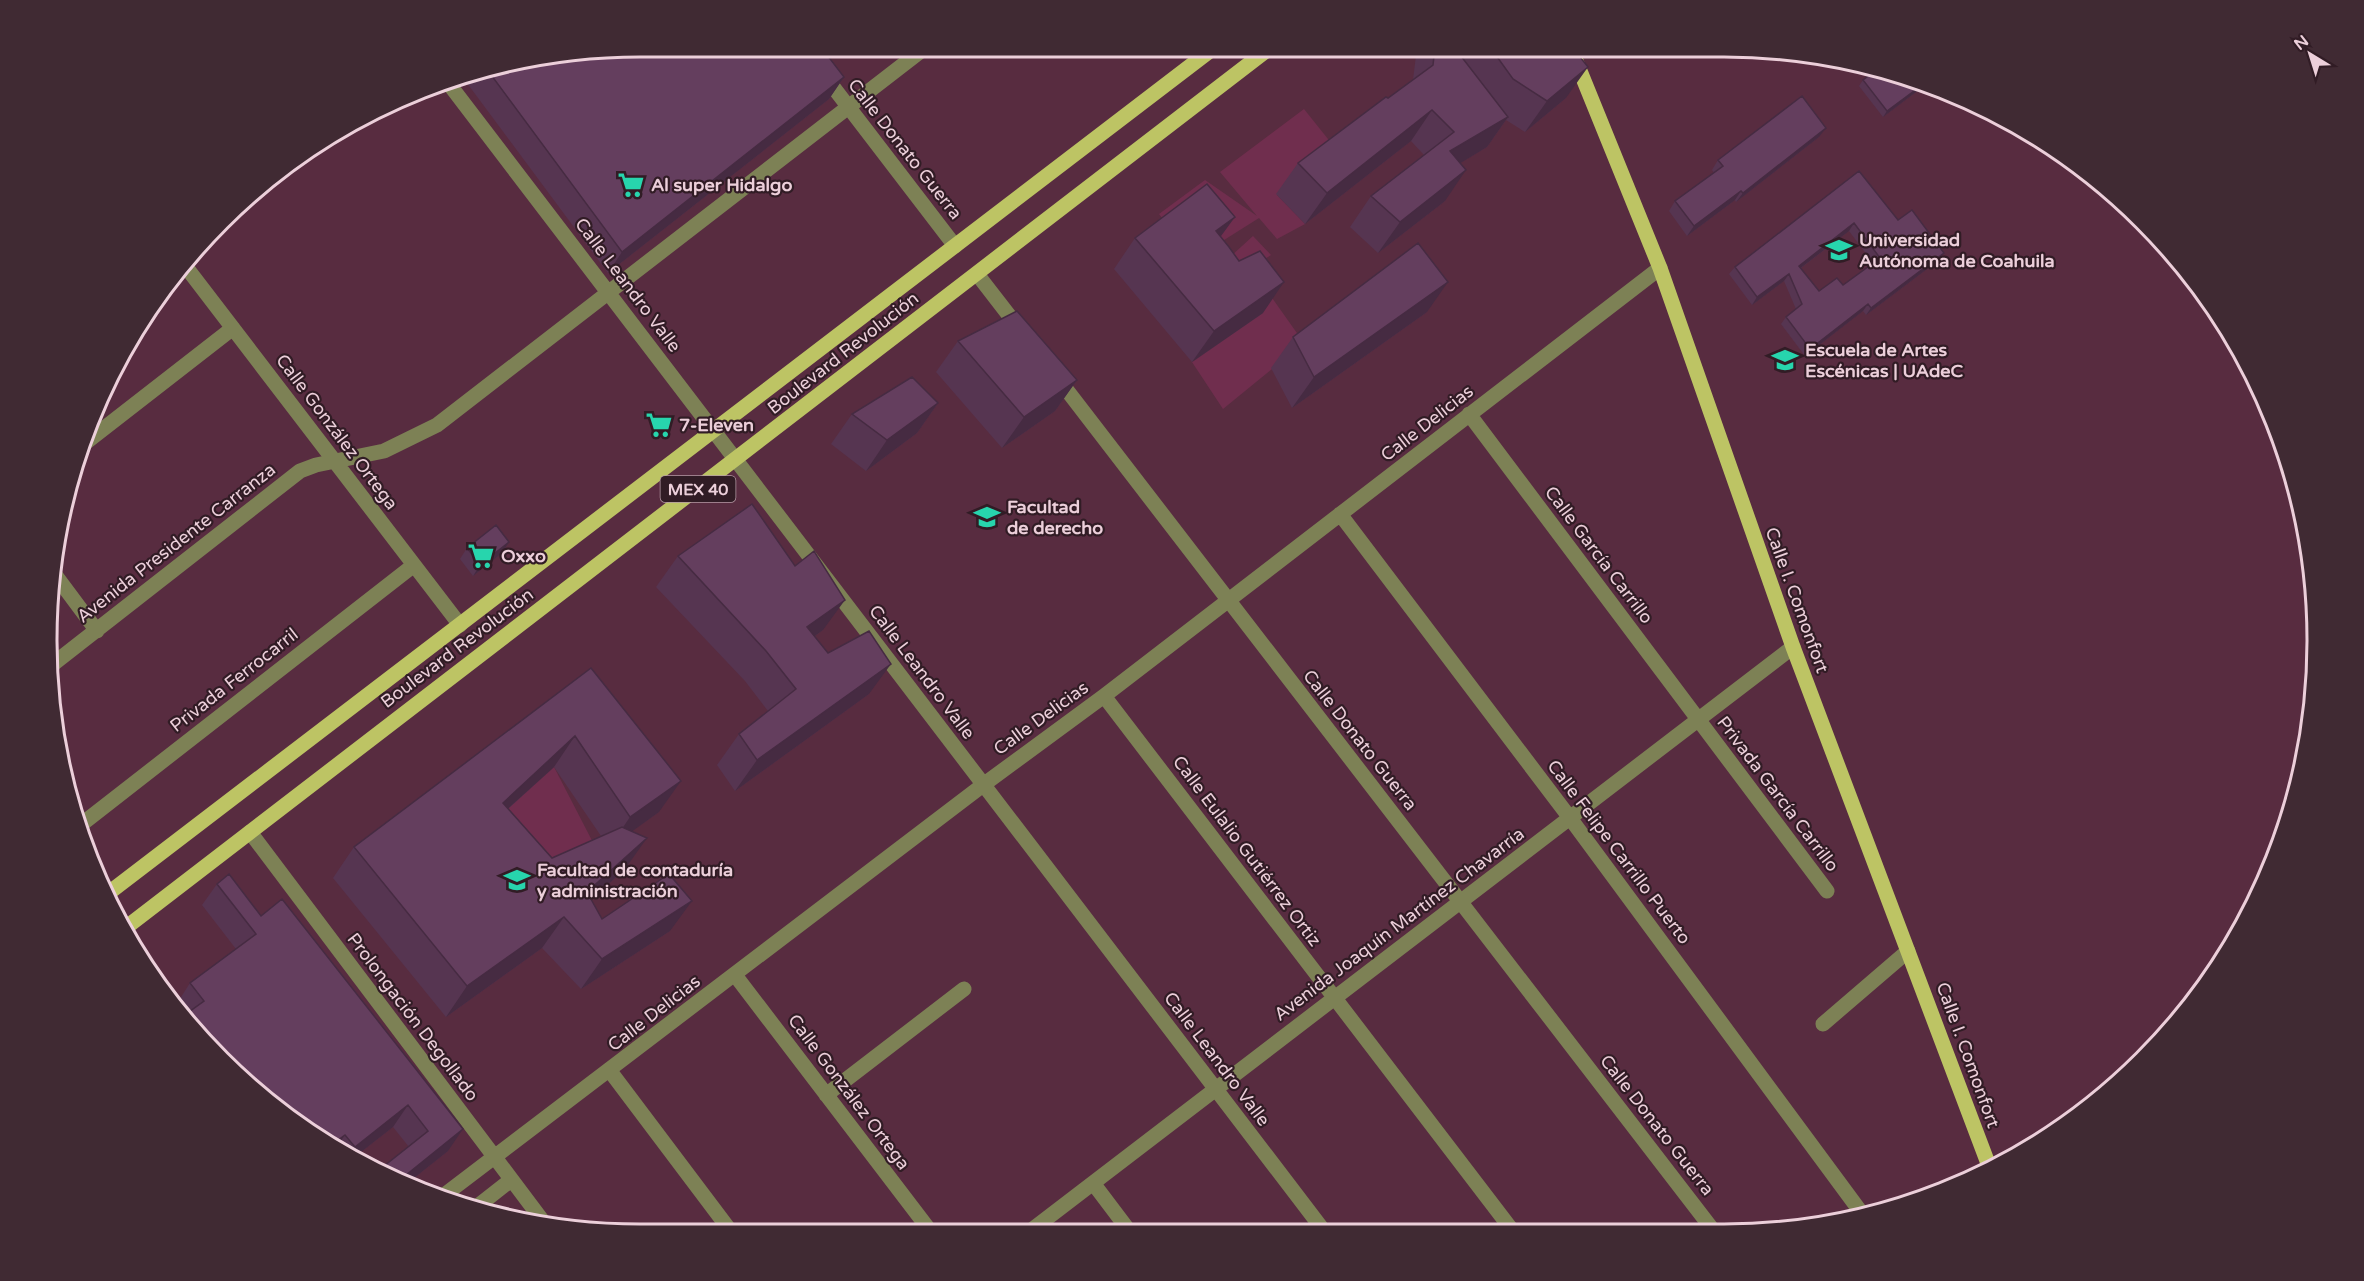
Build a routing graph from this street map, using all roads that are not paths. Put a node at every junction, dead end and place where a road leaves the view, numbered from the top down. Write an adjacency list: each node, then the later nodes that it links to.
1 (913, 57): 7 (street, Avenida Presidente Carranza)
2 (1198, 57): 8 (main road, MEX 40)
3 (1258, 57): 11 (main road, Boulevard Revolución / MEX 40)
4 (1574, 57): 9 (main road, Calle I. Comonfort)
5 (815, 64): 7 (street, Calle Donato Guerra)
6 (452, 88): 12 (street, Calle Leandro Valle)
7 (848, 107): 8 (street, Calle Donato Guerra); 12 (street, Avenida Presidente Carranza)
8 (955, 246): 17 (main road, MEX 40)
9 (1659, 268): 16 (street, Calle Delicias); 27 (main road, Calle I. Comonfort)
10 (189, 271): 13 (street, Calle González Ortega)
11 (977, 274): 14 (street); 19 (main road, Boulevard Revolución / MEX 40)
12 (609, 293): 17 (street, Calle Leandro Valle); 20 (street, Avenida Presidente Carranza)
13 (233, 328): 18 (street); 20 (street, Calle González Ortega)
14 (1028, 340)
15 (1050, 368): 24 (street, Calle Donato Guerra)
16 (1469, 414): 21 (street, Calle Delicias); 30 (street, Calle García Carrillo)
17 (714, 431): 19 (street, Calle Leandro Valle); 25 (main road, MEX 40)
18 (94, 436)
19 (736, 460): 31 (street, Calle Leandro Valle); 34 (main road, Boulevard Revolución / MEX 40)
20 (334, 461): 22 (street, Calle González Ortega); 26 (street, Avenida Presidente Carranza)
21 (1340, 514): 24 (street, Calle Delicias); 32 (street, Calle Felipe Carrillo Puerto)
22 (414, 565): 25 (street, Calle González Ortega); 33 (street, Privada Ferrocarril)
23 (60, 582): 26 (street)
24 (1228, 600): 29 (street, Calle Delicias); 37 (street, Calle Donato Guerra)
25 (460, 625): 35 (main road, MEX 40)
26 (96, 631): 28 (street, Avenida Presidente Carranza)
27 (1793, 647): 30 (street, Avenida Joaquín Martínez Chavarría); 39 (main road, Calle I. Comonfort)
28 (58, 661)
29 (1104, 696): 31 (street, Calle Delicias); 42 (street, Calle Eulalio Gutiérrez Ortiz)
30 (1698, 720): 32 (street, Avenida Joaquín Martínez Chavarría); 36 (street, Privada García Carrillo)
31 (983, 785): 40 (street, Calle Delicias); 45 (street, Calle Leandro Valle)
32 (1570, 818): 37 (street, Avenida Joaquín Martínez Chavarría); 53 (street, Calle Felipe Carrillo Puerto)
33 (86, 820)
34 (250, 832): 38 (main road, Boulevard Revolución / MEX 40); 47 (street, Prolongación Degollado)
35 (113, 890)
36 (1827, 891)
37 (1460, 902): 42 (street, Avenida Joaquín Martínez Chavarría); 61 (street, Calle Donato Guerra)
38 (131, 924)
39 (1908, 951): 43 (street); 48 (main road, Calle I. Comonfort)
40 (735, 975): 44 (street, Calle Delicias); 46 (street, Calle González Ortega)
41 (964, 989): 46 (street)
42 (1334, 998): 45 (street, Avenida Joaquín Martínez Chavarría); 60 (street, Calle Eulalio Gutiérrez Ortiz)
43 (1823, 1024)
44 (610, 1071): 47 (street, Calle Delicias); 55 (street)
45 (1215, 1089): 50 (street, Avenida Joaquín Martínez Chavarría); 59 (street, Calle Leandro Valle)
46 (826, 1095): 56 (street, Calle González Ortega)
47 (494, 1158): 49 (street, Prolongación Degollado); 51 (street, Calle Delicias)
48 (1987, 1161)
49 (511, 1180): 52 (street); 54 (street, Prolongación Degollado)
50 (1093, 1183): 57 (street, Avenida Joaquín Martínez Chavarría); 58 (street)
51 (449, 1192)
52 (483, 1202)
53 (1858, 1208)
54 (538, 1215)
55 (725, 1224)
56 (925, 1224)
57 (1039, 1224)
58 (1124, 1224)
59 (1319, 1224)
60 (1507, 1224)
61 (1708, 1224)

